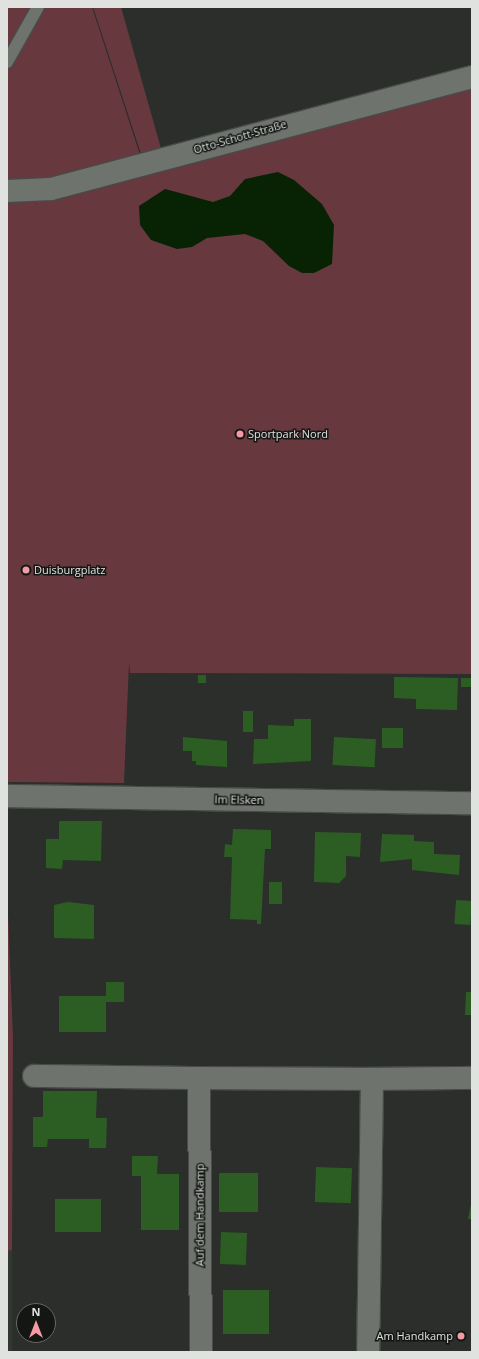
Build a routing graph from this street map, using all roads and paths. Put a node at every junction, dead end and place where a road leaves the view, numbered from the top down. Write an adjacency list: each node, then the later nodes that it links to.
1 (38, 7): 2 (lane)
2 (7, 62)
3 (472, 77): 4 (street, Otto-Schott-Straße)
4 (7, 191)
5 (7, 796): 6 (street, Im Elsken)
6 (472, 804)
7 (34, 1076): 8 (street)
8 (199, 1078): 10 (street); 11 (street, Auf dem Handkamp)
9 (472, 1078): 10 (street)
10 (372, 1079): 12 (street)
11 (202, 1352)
12 (368, 1352)

